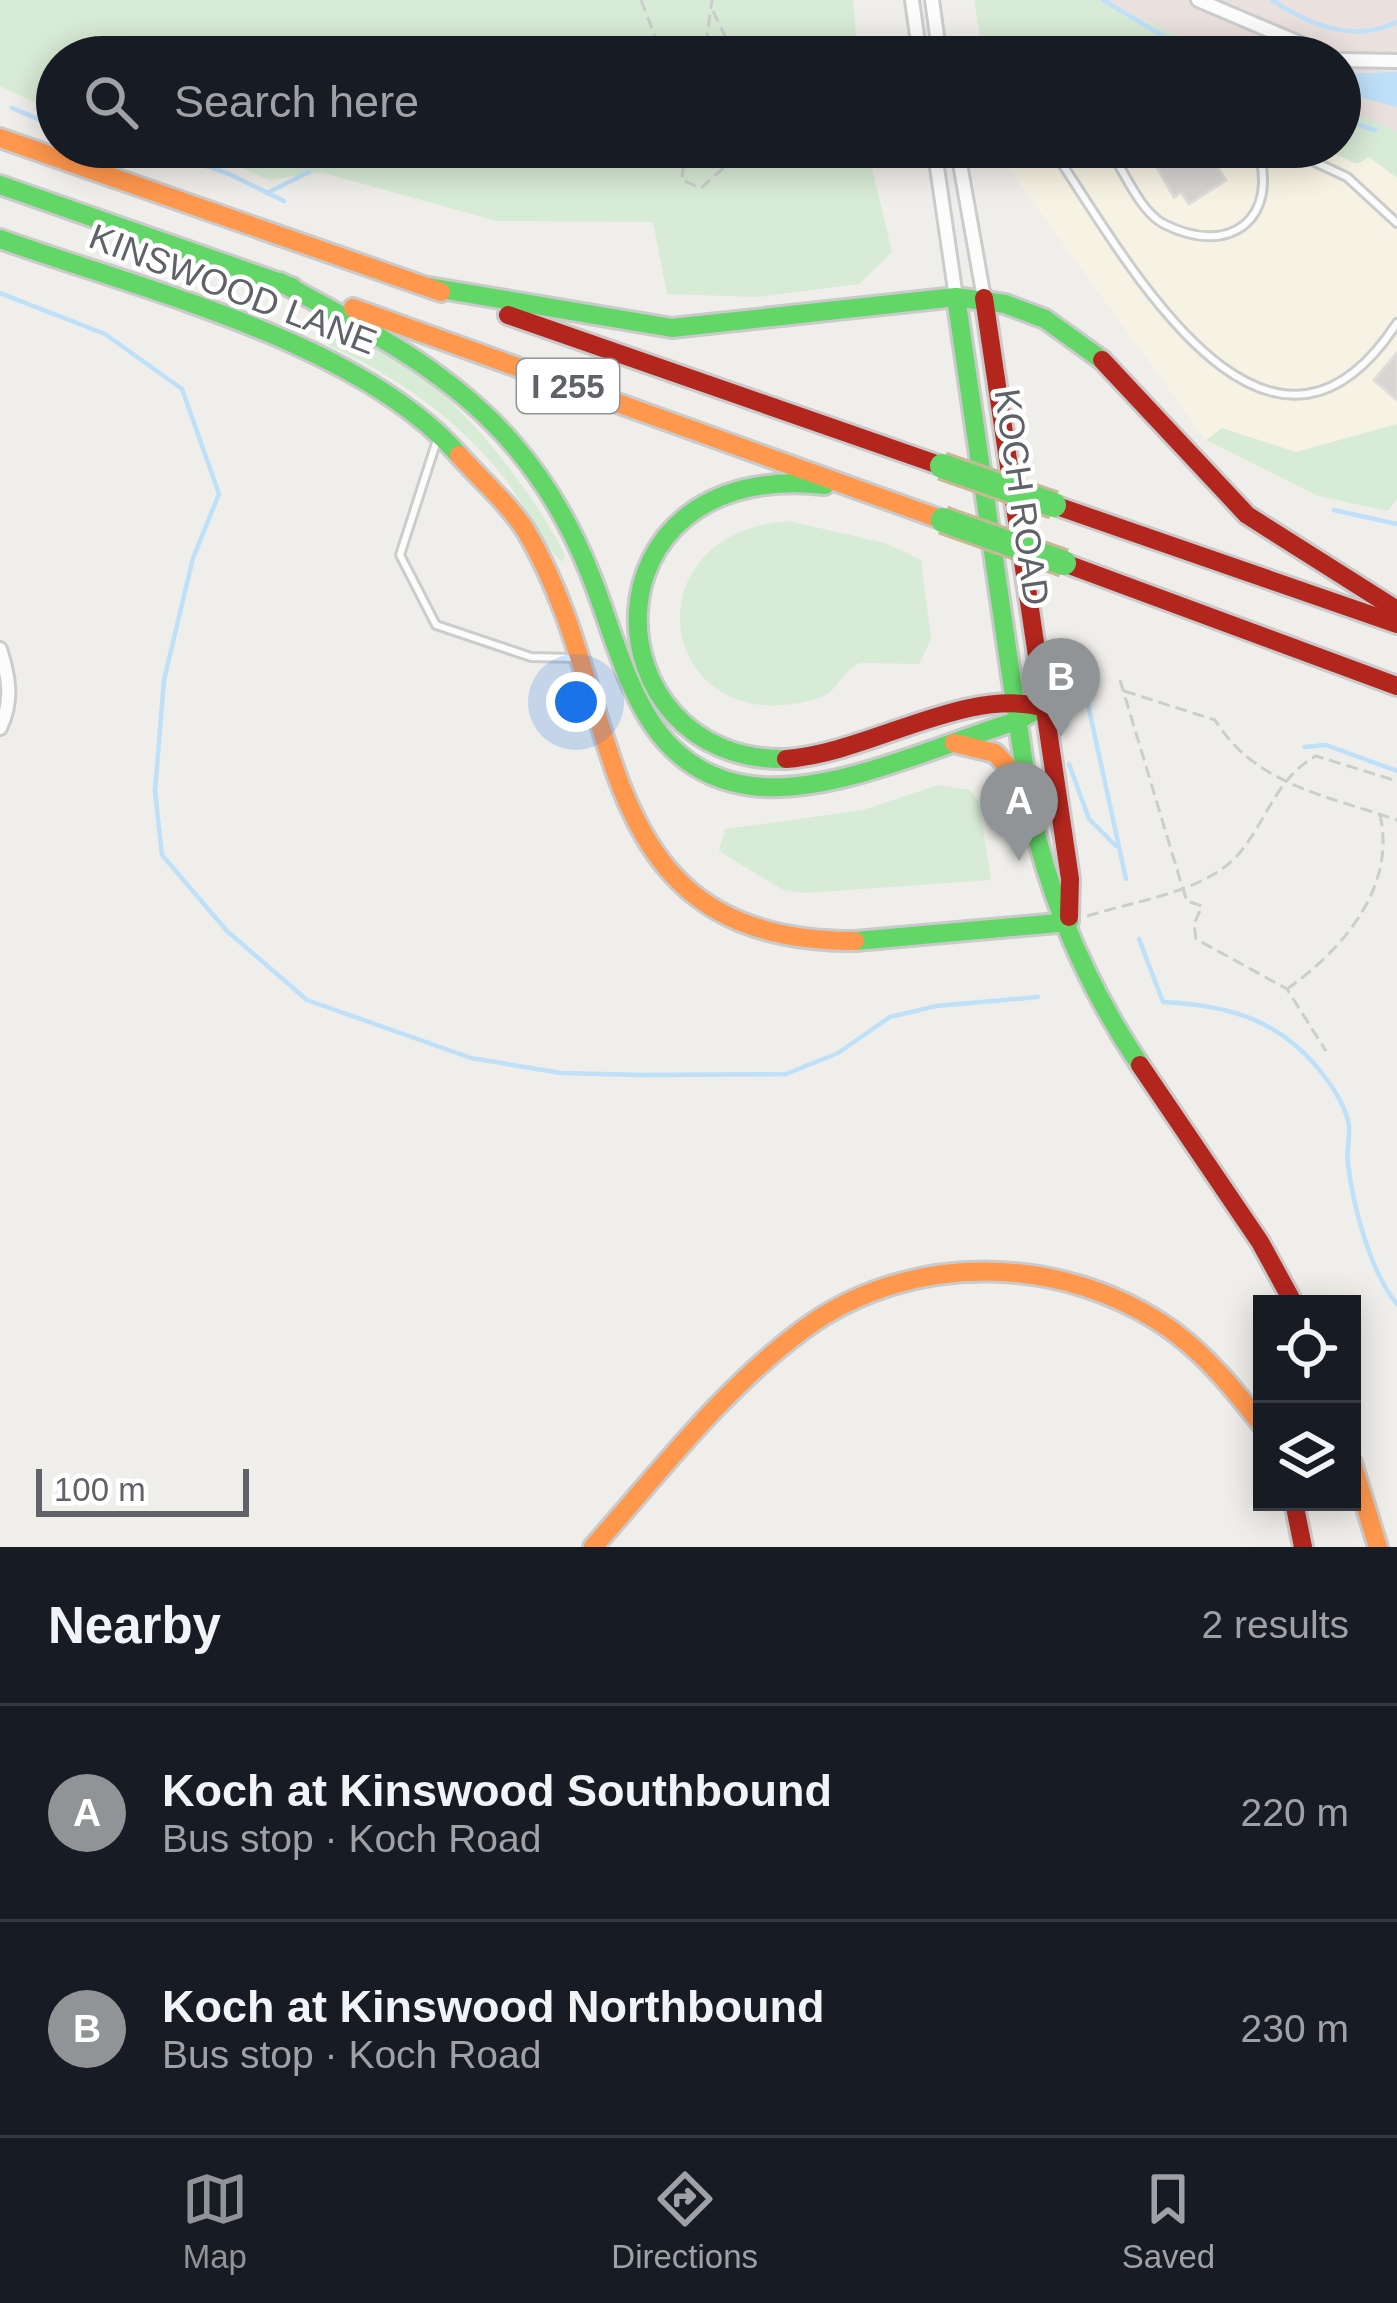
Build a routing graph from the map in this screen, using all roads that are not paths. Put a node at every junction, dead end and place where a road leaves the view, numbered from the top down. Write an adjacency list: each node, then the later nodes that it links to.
1 (911, 0): 4 (street)
2 (932, 0): 5 (street)
3 (1198, 0): 6 (street)
4 (917, 36)
5 (937, 36)
6 (1282, 36)
7 (1361, 60): 8 (street)
8 (1397, 61)
9 (0, 138): 10 (main road, I 255)
10 (36, 151)
11 (86, 168): 22 (main road, I 255)
12 (937, 168): 23 (street, KOCH ROAD)
13 (961, 168): 24 (street, KOCH ROAD)
14 (1067, 168): 25 (lane)
15 (1122, 168): 16 (lane)
16 (1262, 168)
17 (1328, 168): 19 (lane)
18 (0, 185): 21 (main road, I 255)
19 (1397, 223)
20 (0, 238): 26 (main road, KINSWOOD LANE)
21 (280, 283): 27 (main road, I 255); 36 (main road)
22 (429, 287): 23 (main road); 29 (main road, I 255, bridge)
23 (956, 297): 24 (main road); 34 (main road, KOCH ROAD)
24 (983, 298): 28 (main road); 33 (main road, KOCH ROAD)
25 (1397, 322)
26 (440, 434): 31 (main road, KINSWOOD LANE); 31 (lane)
27 (858, 488): 32 (main road, I 255, bridge); 34 (main road)
28 (1397, 610)
29 (1397, 624)
30 (0, 649): 35 (street)
31 (579, 658): 38 (main road, KINSWOOD LANE)
32 (1397, 686)
33 (1042, 707): 34 (main road); 38 (main road, KOCH ROAD)
34 (1016, 711): 36 (main road); 37 (main road, KOCH ROAD)
35 (0, 728)
36 (945, 742): 37 (main road)
37 (1027, 787): 38 (main road, KOCH ROAD)
38 (1069, 922): 39 (main road, KOCH ROAD)
39 (1289, 1295)
40 (1253, 1412): 43 (main road)
41 (1361, 1492): 45 (main road)
42 (1296, 1511): 44 (main road)
43 (593, 1547)
44 (1303, 1547)
45 (1378, 1547)

